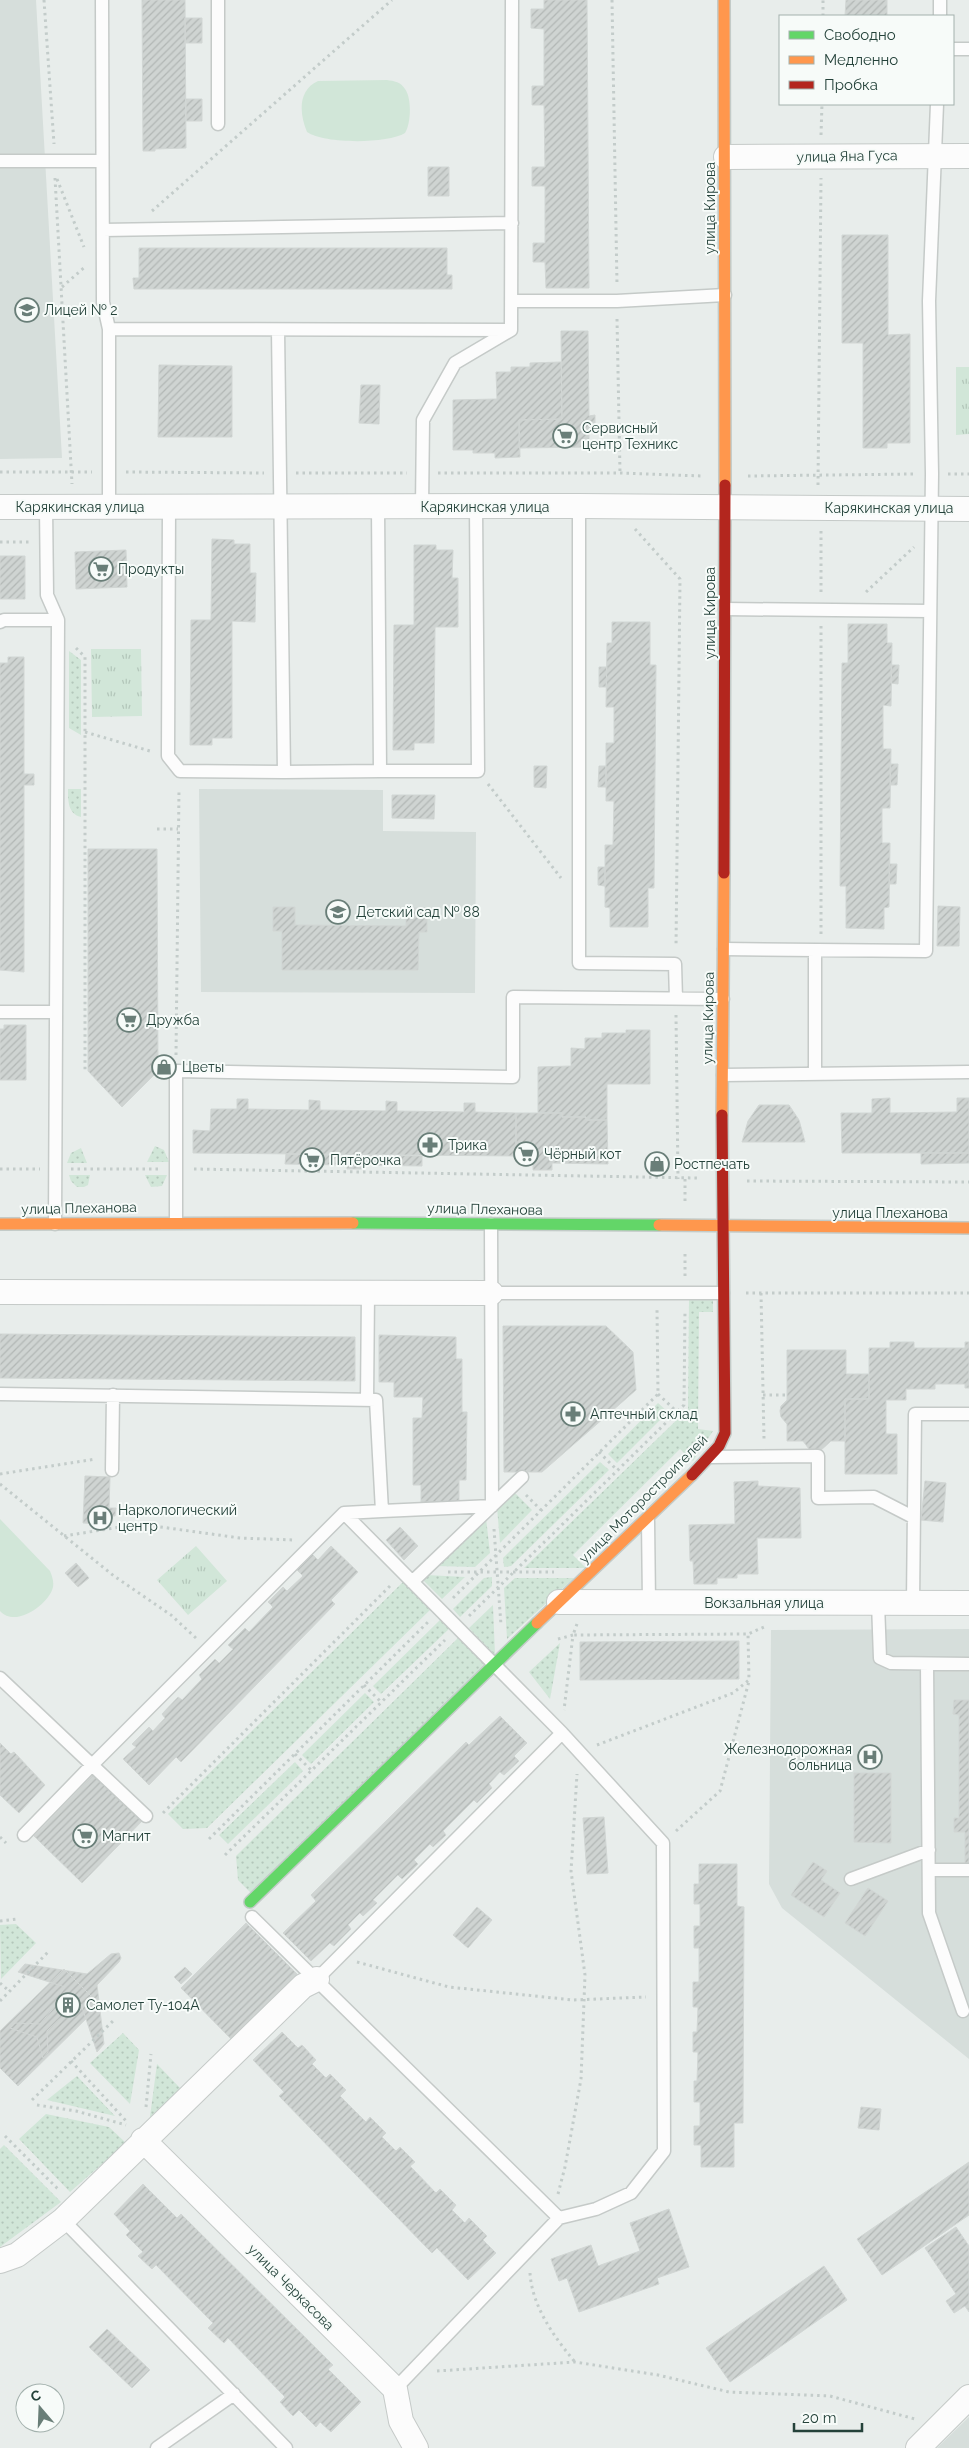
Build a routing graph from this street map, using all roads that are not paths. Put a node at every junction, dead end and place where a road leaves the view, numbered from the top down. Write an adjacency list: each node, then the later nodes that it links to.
1 (102, 0): 15 (lane)
2 (218, 0): 10 (lane)
3 (512, 0): 16 (lane)
4 (724, 0): 13 (street, улица Кирова)
5 (940, 0): 6 (lane)
6 (940, 15)
7 (954, 48): 8 (lane)
8 (969, 48)
9 (937, 105): 11 (lane)
10 (218, 124)
11 (935, 156): 12 (street, улица Яна Гуса); 13 (street, улица Яна Гуса); 34 (lane)
12 (969, 156)
13 (726, 157): 18 (street, улица Кирова)
14 (0, 161): 15 (lane)
15 (102, 161): 17 (lane)
16 (512, 224): 17 (lane); 19 (lane)
17 (103, 230): 20 (lane)
18 (725, 295): 19 (lane); 32 (street, улица Кирова)
19 (511, 301): 22 (lane)
20 (108, 329): 21 (lane); 26 (lane)
21 (278, 330): 22 (lane); 28 (lane)
22 (511, 330): 30 (lane)
23 (579, 506): 31 (street, Карякинская улица); 32 (street, Карякинская улица); 43 (lane)
24 (0, 507): 25 (street, Карякинская улица)
25 (46, 507): 26 (street, Карякинская улица); 37 (lane)
26 (109, 507): 27 (street, Карякинская улица)
27 (169, 507): 28 (street, Карякинская улица); 40 (lane)
28 (281, 507): 29 (street, Карякинская улица); 40 (lane)
29 (378, 507): 30 (street, Карякинская улица); 39 (lane)
30 (422, 507): 31 (street, Карякинская улица)
31 (476, 507): 39 (lane)
32 (725, 507): 34 (street, Карякинская улица); 35 (street, улица Кирова)
33 (969, 509): 34 (street, Карякинская улица)
34 (931, 519): 36 (lane)
35 (725, 609): 36 (lane); 41 (street, улица Кирова)
36 (930, 611): 42 (lane)
37 (58, 620): 38 (lane); 46 (lane)
38 (0, 622)
39 (380, 771): 40 (lane)
40 (284, 772)
41 (724, 949): 42 (lane); 44 (street, улица Кирова)
42 (815, 950): 48 (lane)
43 (676, 999): 44 (lane); 50 (lane)
44 (723, 999): 49 (street, улица Кирова)
45 (0, 1012): 46 (lane)
46 (56, 1012): 52 (lane)
47 (969, 1072): 48 (lane)
48 (815, 1074): 49 (lane)
49 (723, 1075): 54 (street, улица Кирова)
50 (176, 1222): 52 (street, улица Плеханова); 53 (street, улица Плеханова)
51 (0, 1224): 52 (street, улица Плеханова)
52 (55, 1224)
53 (491, 1224): 54 (street, улица Плеханова); 58 (lane)
54 (722, 1226): 55 (street, улица Плеханова); 59 (street, улица Моторостроителей)
55 (969, 1228)
56 (0, 1292): 57 (street)
57 (368, 1293): 58 (street); 62 (lane)
58 (491, 1293): 59 (lane); 67 (lane)
59 (723, 1293): 64 (street, улица Моторостроителей)
60 (0, 1394): 61 (lane)
61 (114, 1395): 62 (lane); 65 (lane)
62 (367, 1400): 68 (lane)
63 (969, 1414): 70 (lane)
64 (709, 1457): 70 (lane); 71 (street, улица Моторостроителей)
65 (112, 1470)
66 (522, 1477): 67 (lane)
67 (492, 1506): 68 (lane); 72 (lane)
68 (382, 1510): 69 (lane)
69 (344, 1513): 72 (lane); 83 (lane)
70 (913, 1517): 76 (lane)
71 (648, 1518): 73 (street, улица Моторостроителей); 74 (lane)
72 (408, 1578): 78 (lane)
73 (559, 1602): 74 (street, Вокзальная улица); 78 (street, улица Моторостроителей)
74 (649, 1602): 75 (street, Вокзальная улица)
75 (878, 1603): 76 (street, Вокзальная улица); 79 (lane)
76 (913, 1603): 77 (street, Вокзальная улица)
77 (969, 1603)
78 (498, 1659): 82 (lane); 90 (street, улица Моторостроителей)
79 (926, 1664): 80 (lane); 86 (lane)
80 (969, 1664)
81 (0, 1678): 83 (lane)
82 (562, 1733): 92 (lane); 96 (lane)
83 (92, 1765): 84 (lane); 85 (lane)
84 (146, 1816)
85 (24, 1835)
86 (929, 1850): 87 (lane); 89 (lane)
87 (929, 1870): 88 (lane); 93 (lane)
88 (969, 1870)
89 (851, 1879)
90 (250, 1902)
91 (252, 1917): 92 (lane)
92 (317, 1979): 94 (street); 96 (lane)
93 (963, 2012)
94 (143, 2140): 95 (street); 98 (street, улица Черкасова)
95 (70, 2214): 97 (street); 99 (lane)
96 (556, 2215): 98 (lane)
97 (0, 2261)
98 (395, 2389): 103 (street)
99 (234, 2394): 101 (lane); 102 (lane)
100 (969, 2397): 104 (street)
101 (156, 2448)
102 (286, 2448)
103 (416, 2448)
104 (918, 2448)

